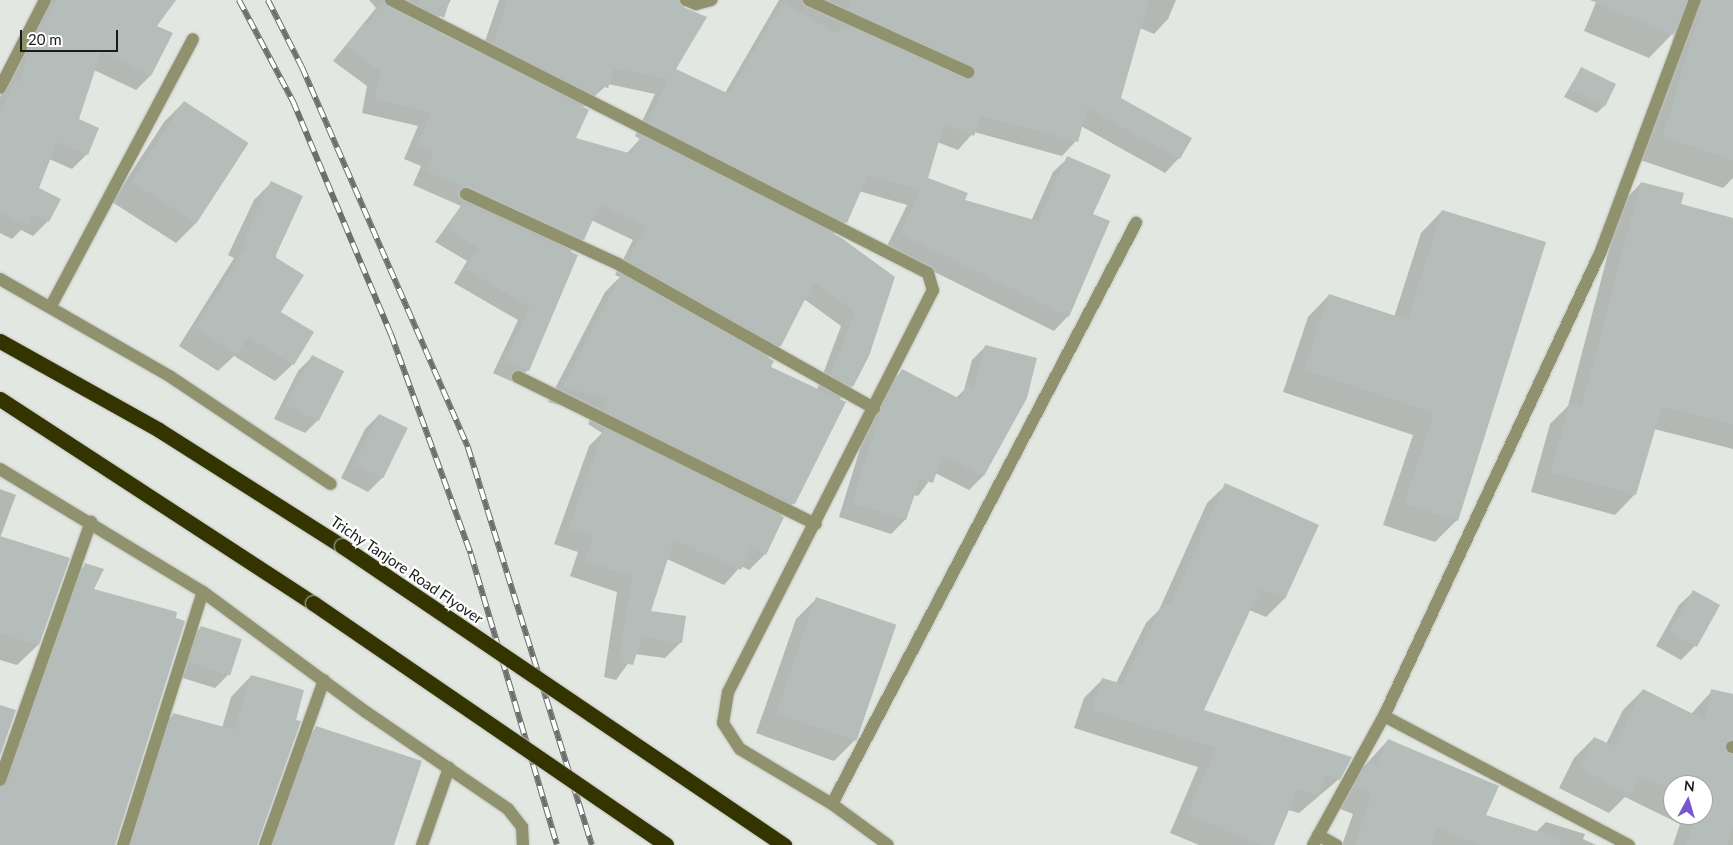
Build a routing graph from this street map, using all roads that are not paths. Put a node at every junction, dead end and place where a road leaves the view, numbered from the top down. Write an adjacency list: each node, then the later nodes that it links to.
1 (45, 0): 9 (street)
2 (392, 0): 17 (street)
3 (686, 0): 4 (street)
4 (712, 0)
5 (809, 0): 8 (street)
6 (1695, 0): 24 (street)
7 (194, 39): 13 (street)
8 (968, 72)
9 (0, 88)
10 (466, 194): 17 (street)
11 (1136, 224): 27 (street)
12 (0, 279): 13 (street)
13 (52, 306): 19 (street)
14 (0, 341): 34 (highway, Trichy Tanjore Road Flyover, bridge)
15 (518, 377): 21 (street)
16 (0, 399): 33 (highway, bridge)
17 (874, 408): 21 (street)
18 (0, 469): 20 (street)
19 (332, 484)
20 (91, 522): 22 (street); 26 (street)
21 (816, 524): 27 (street)
22 (203, 592): 23 (street); 29 (street)
23 (324, 680): 25 (street); 30 (street)
24 (1384, 716): 28 (street); 37 (street)
25 (449, 768): 31 (street); 32 (street)
26 (0, 780)
27 (832, 804): 35 (street)
28 (1315, 840): 36 (street)
29 (123, 845)
30 (265, 845)
31 (422, 845)
32 (523, 845)
33 (666, 845)
34 (784, 845)
35 (888, 845)
36 (1336, 845)
37 (1629, 845)

